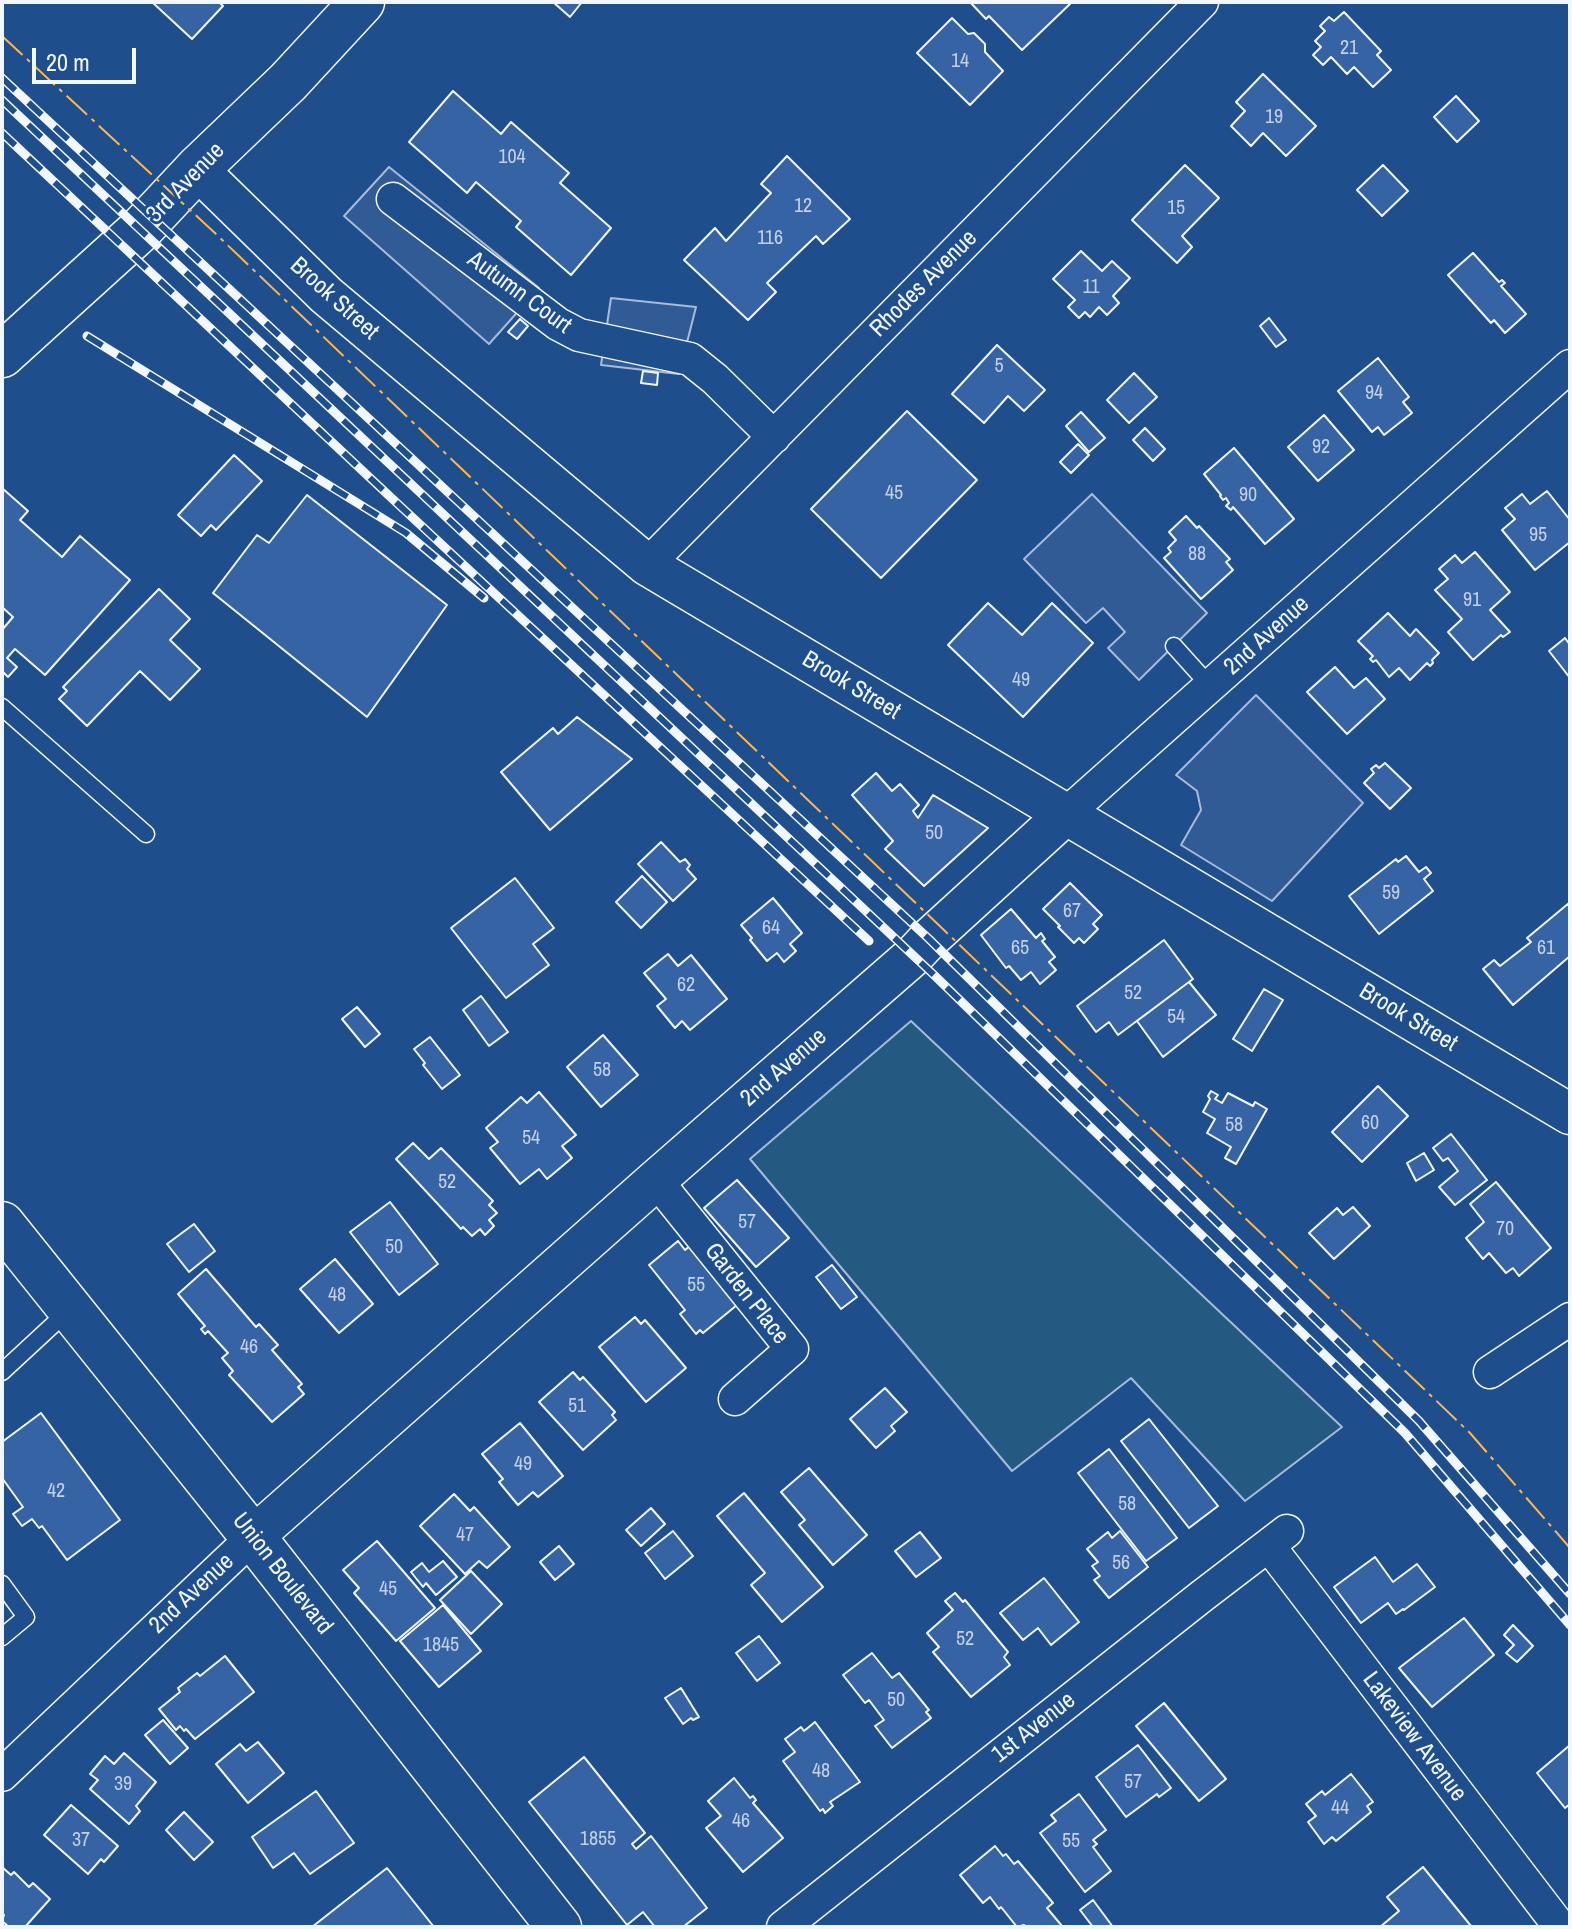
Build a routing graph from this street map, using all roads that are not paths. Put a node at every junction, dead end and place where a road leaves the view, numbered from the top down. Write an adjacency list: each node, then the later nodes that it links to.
1 (362, 2): 3 (main road, 3rd Avenue)
2 (1202, 2): 7 (street, Rhodes Avenue)
3 (197, 169): 5 (main road, 3rd Avenue); 8 (street, Brook Street)
4 (393, 199): 7 (street, Autumn Court)
5 (2, 355)
6 (1570, 366): 10 (street, 2nd Avenue)
7 (774, 437): 8 (street, Rhodes Avenue)
8 (647, 565): 12 (street, Brook Street)
9 (1174, 646): 10 (lane)
10 (1210, 686): 12 (street, 2nd Avenue)
11 (2, 707): 13 (lane)
12 (1066, 814): 14 (street, Brook Street); 15 (street, 2nd Avenue)
13 (146, 834)
14 (1570, 1114)
15 (656, 1180): 21 (street, Garden Place); 22 (street, 2nd Avenue)
16 (2, 1224): 17 (main road, Union Boulevard)
17 (70, 1309): 19 (lane); 22 (main road, Union Boulevard)
18 (1570, 1319): 20 (street)
19 (2, 1372)
20 (1490, 1372)
21 (735, 1399)
22 (253, 1537): 26 (street, 2nd Avenue); 27 (main road, Union Boulevard)
23 (1278, 1539): 28 (street, 1st Avenue); 29 (street, Lakeview Avenue)
24 (2, 1584): 25 (lane)
25 (2, 1637)
26 (5, 1766)
27 (559, 1927)
28 (783, 1927)
29 (1560, 1927)

